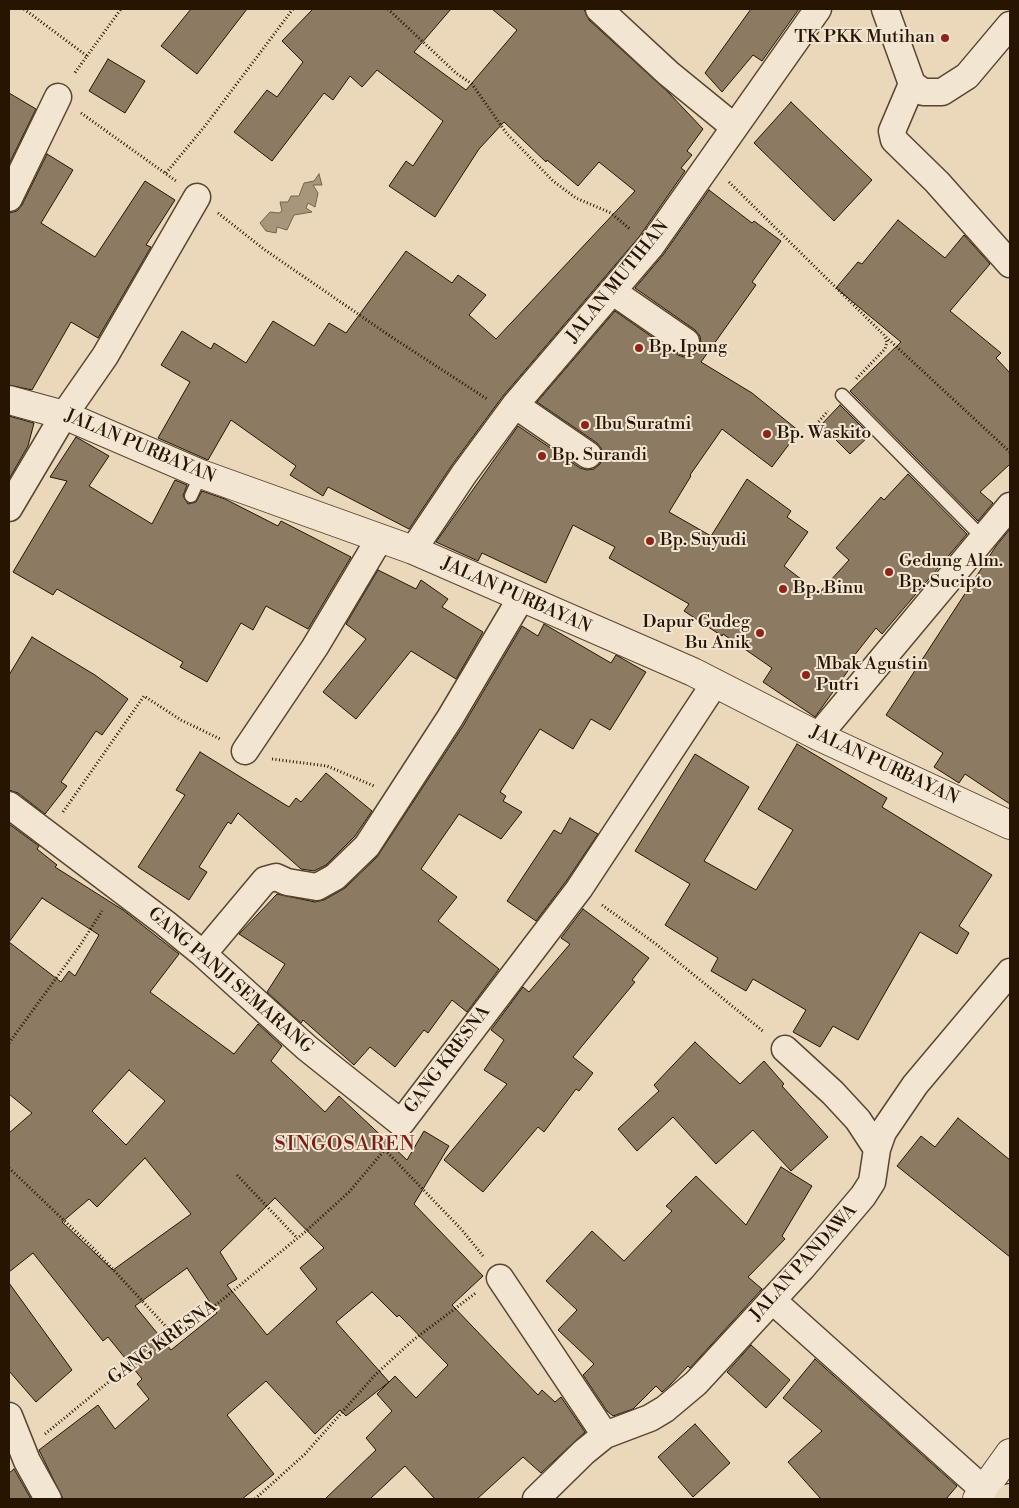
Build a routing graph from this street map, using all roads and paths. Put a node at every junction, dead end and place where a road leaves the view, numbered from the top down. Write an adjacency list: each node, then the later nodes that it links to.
1 (24, 9): 9 (path)
2 (122, 9): 9 (path)
3 (293, 9): 14 (path)
4 (388, 9): 17 (path)
5 (599, 9): 12 (street)
6 (818, 9): 12 (street, JALAN MUTIHAN)
7 (885, 9): 10 (street)
8 (1010, 25): 10 (street)
9 (87, 56): 11 (path)
10 (912, 84): 18 (street)
11 (58, 97): 14 (path); 16 (street)
12 (733, 126): 13 (street, JALAN MUTIHAN)
13 (709, 162): 17 (street, JALAN MUTIHAN); 20 (path)
14 (166, 173): 15 (path)
15 (197, 197): 24 (path); 25 (street)
16 (9, 198)
17 (651, 246): 19 (street, JALAN MUTIHAN)
18 (1010, 264)
19 (612, 291): 21 (street); 24 (street, JALAN MUTIHAN)
20 (884, 335): 22 (path); 27 (path)
21 (686, 342)
22 (842, 395): 26 (path); 32 (lane)
23 (9, 400): 25 (street, JALAN PURBAYAN)
24 (512, 409): 28 (street); 33 (street, JALAN MUTIHAN)
25 (64, 415): 30 (street); 31 (street, JALAN PURBAYAN)
26 (814, 428)
27 (1010, 452)
28 (588, 455)
29 (1010, 506): 32 (street)
30 (9, 508)
31 (380, 538): 33 (street, JALAN PURBAYAN); 37 (street)
32 (983, 538): 36 (street)
33 (413, 550): 34 (street, JALAN PURBAYAN)
34 (521, 598): 35 (street, JALAN PURBAYAN); 38 (street)
35 (715, 683): 36 (street, JALAN PURBAYAN); 43 (street, GANG KRESNA)
36 (818, 736): 40 (street, JALAN PURBAYAN)
37 (244, 751): 38 (path); 41 (path)
38 (399, 797): 44 (street)
39 (9, 805): 41 (street, GANG PANJI SEMARANG)
40 (1010, 825)
41 (47, 835): 42 (street, GANG PANJI SEMARANG)
42 (116, 886): 44 (street, GANG PANJI SEMARANG); 46 (path)
43 (579, 889): 47 (path); 48 (street, GANG KRESNA)
44 (203, 954): 48 (street, GANG PANJI SEMARANG)
45 (1010, 972): 49 (street, JALAN PANDAWA)
46 (9, 1043)
47 (785, 1049): 49 (street)
48 (401, 1123): 50 (path, GANG KRESNA)
49 (877, 1149): 55 (street, JALAN PANDAWA)
50 (385, 1150): 53 (path, GANG KRESNA); 54 (path)
51 (9, 1168): 56 (path)
52 (237, 1175): 53 (path)
53 (297, 1238): 56 (path, GANG KRESNA)
54 (500, 1278): 58 (street); 63 (path)
55 (772, 1300): 58 (street, JALAN PANDAWA); 61 (street)
56 (172, 1333): 59 (path, GANG KRESNA)
57 (9, 1416): 59 (street)
58 (604, 1435): 64 (street, JALAN PANDAWA)
59 (23, 1451): 62 (street)
60 (1010, 1453): 61 (street)
61 (981, 1495)
62 (48, 1499)
63 (255, 1499)
64 (536, 1499)

